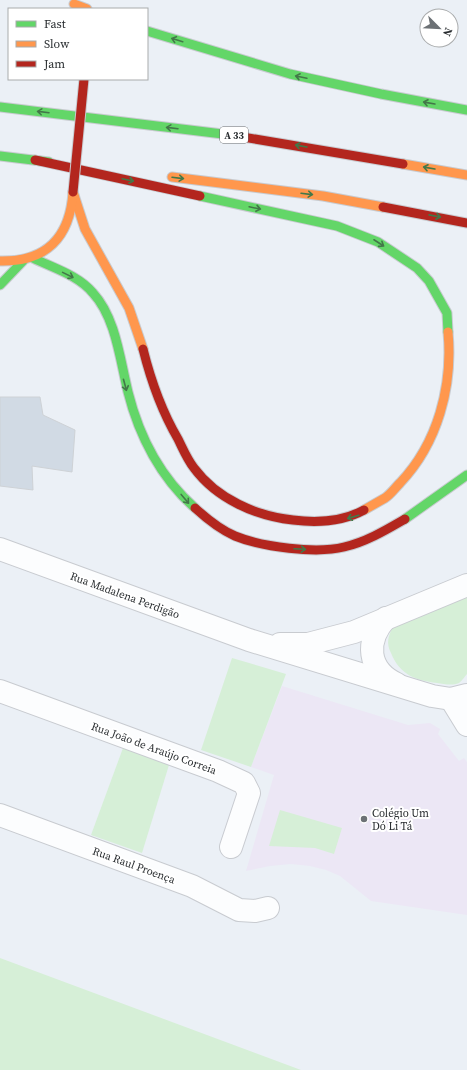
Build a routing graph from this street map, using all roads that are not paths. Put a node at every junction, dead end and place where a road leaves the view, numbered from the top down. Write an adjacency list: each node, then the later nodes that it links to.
1 (74, 4): 2 (main road)
2 (84, 8)
3 (148, 31): 6 (main road, one-way to 3)
4 (84, 80): 12 (main road, bridge)
5 (0, 107): 11 (main road, A 33, one-way to 5)
6 (467, 110)
7 (0, 156): 8 (main road)
8 (35, 160): 9 (main road); 18 (main road, one-way to 18)
9 (136, 172)
10 (160, 175): 13 (main road, one-way to 13)
11 (467, 175)
12 (73, 192): 14 (main road); 19 (main road, one-way to 12)
13 (467, 222)
14 (33, 258): 16 (main road); 20 (main road, one-way to 20)
15 (0, 261): 16 (main road)
16 (23, 261): 17 (main road)
17 (0, 285)
18 (457, 343)
19 (421, 473)
20 (467, 475)
21 (0, 549): 24 (street, Rua Madalena Perdigão)
22 (467, 585): 23 (street, Rua Madalena Perdigão)
23 (386, 618): 24 (street, Rua Madalena Perdigão); 26 (street)
24 (250, 640): 26 (street, Rua Madalena Perdigão)
25 (0, 691): 30 (street, Rua João de Araújo Correia)
26 (411, 691): 27 (street, Rua Madalena Perdigão)
27 (459, 697): 28 (street)
28 (467, 725)
29 (0, 815): 31 (street, Rua Raul Proença)
30 (231, 847)
31 (268, 908)

